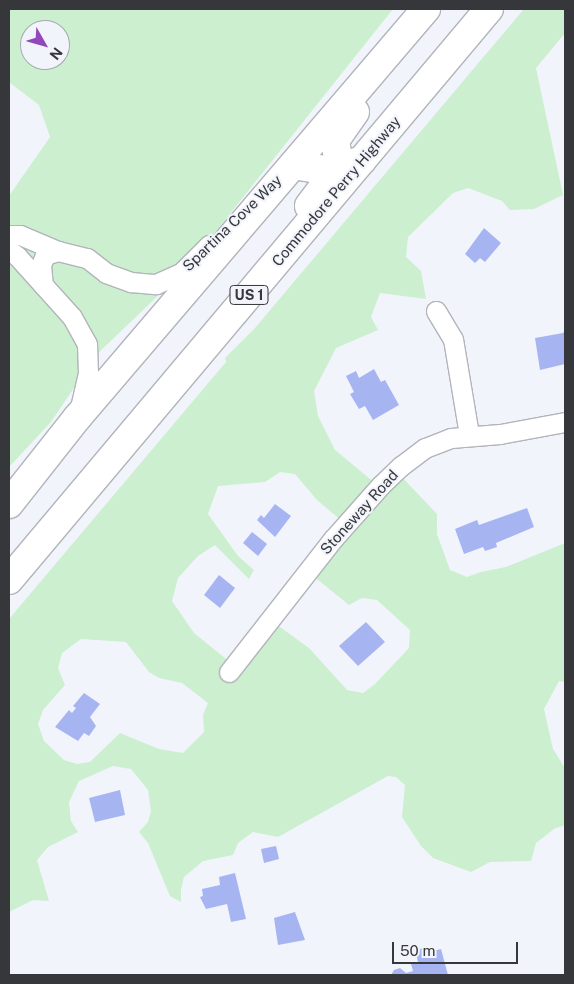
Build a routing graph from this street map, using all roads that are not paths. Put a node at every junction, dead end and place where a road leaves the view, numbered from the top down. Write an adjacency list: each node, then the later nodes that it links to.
1 (489, 9): 3 (highway, Commodore Perry Highway / US 1)
2 (422, 14): 3 (highway); 4 (highway)
3 (362, 160): 10 (highway, Commodore Perry Highway / US 1)
4 (293, 165): 7 (street, Spartina Cove Way); 10 (highway); 11 (highway)
5 (9, 235): 7 (street, Spartina Cove Way)
6 (9, 250): 8 (street)
7 (58, 251): 8 (street)
8 (43, 285): 11 (street)
9 (436, 311): 13 (street)
10 (211, 340): 15 (highway, Commodore Perry Highway / US 1)
11 (77, 418): 14 (highway)
12 (565, 422): 13 (street, Stoneway Road)
13 (469, 436): 16 (street, Stoneway Road)
14 (9, 504)
15 (9, 580)
16 (229, 672)

